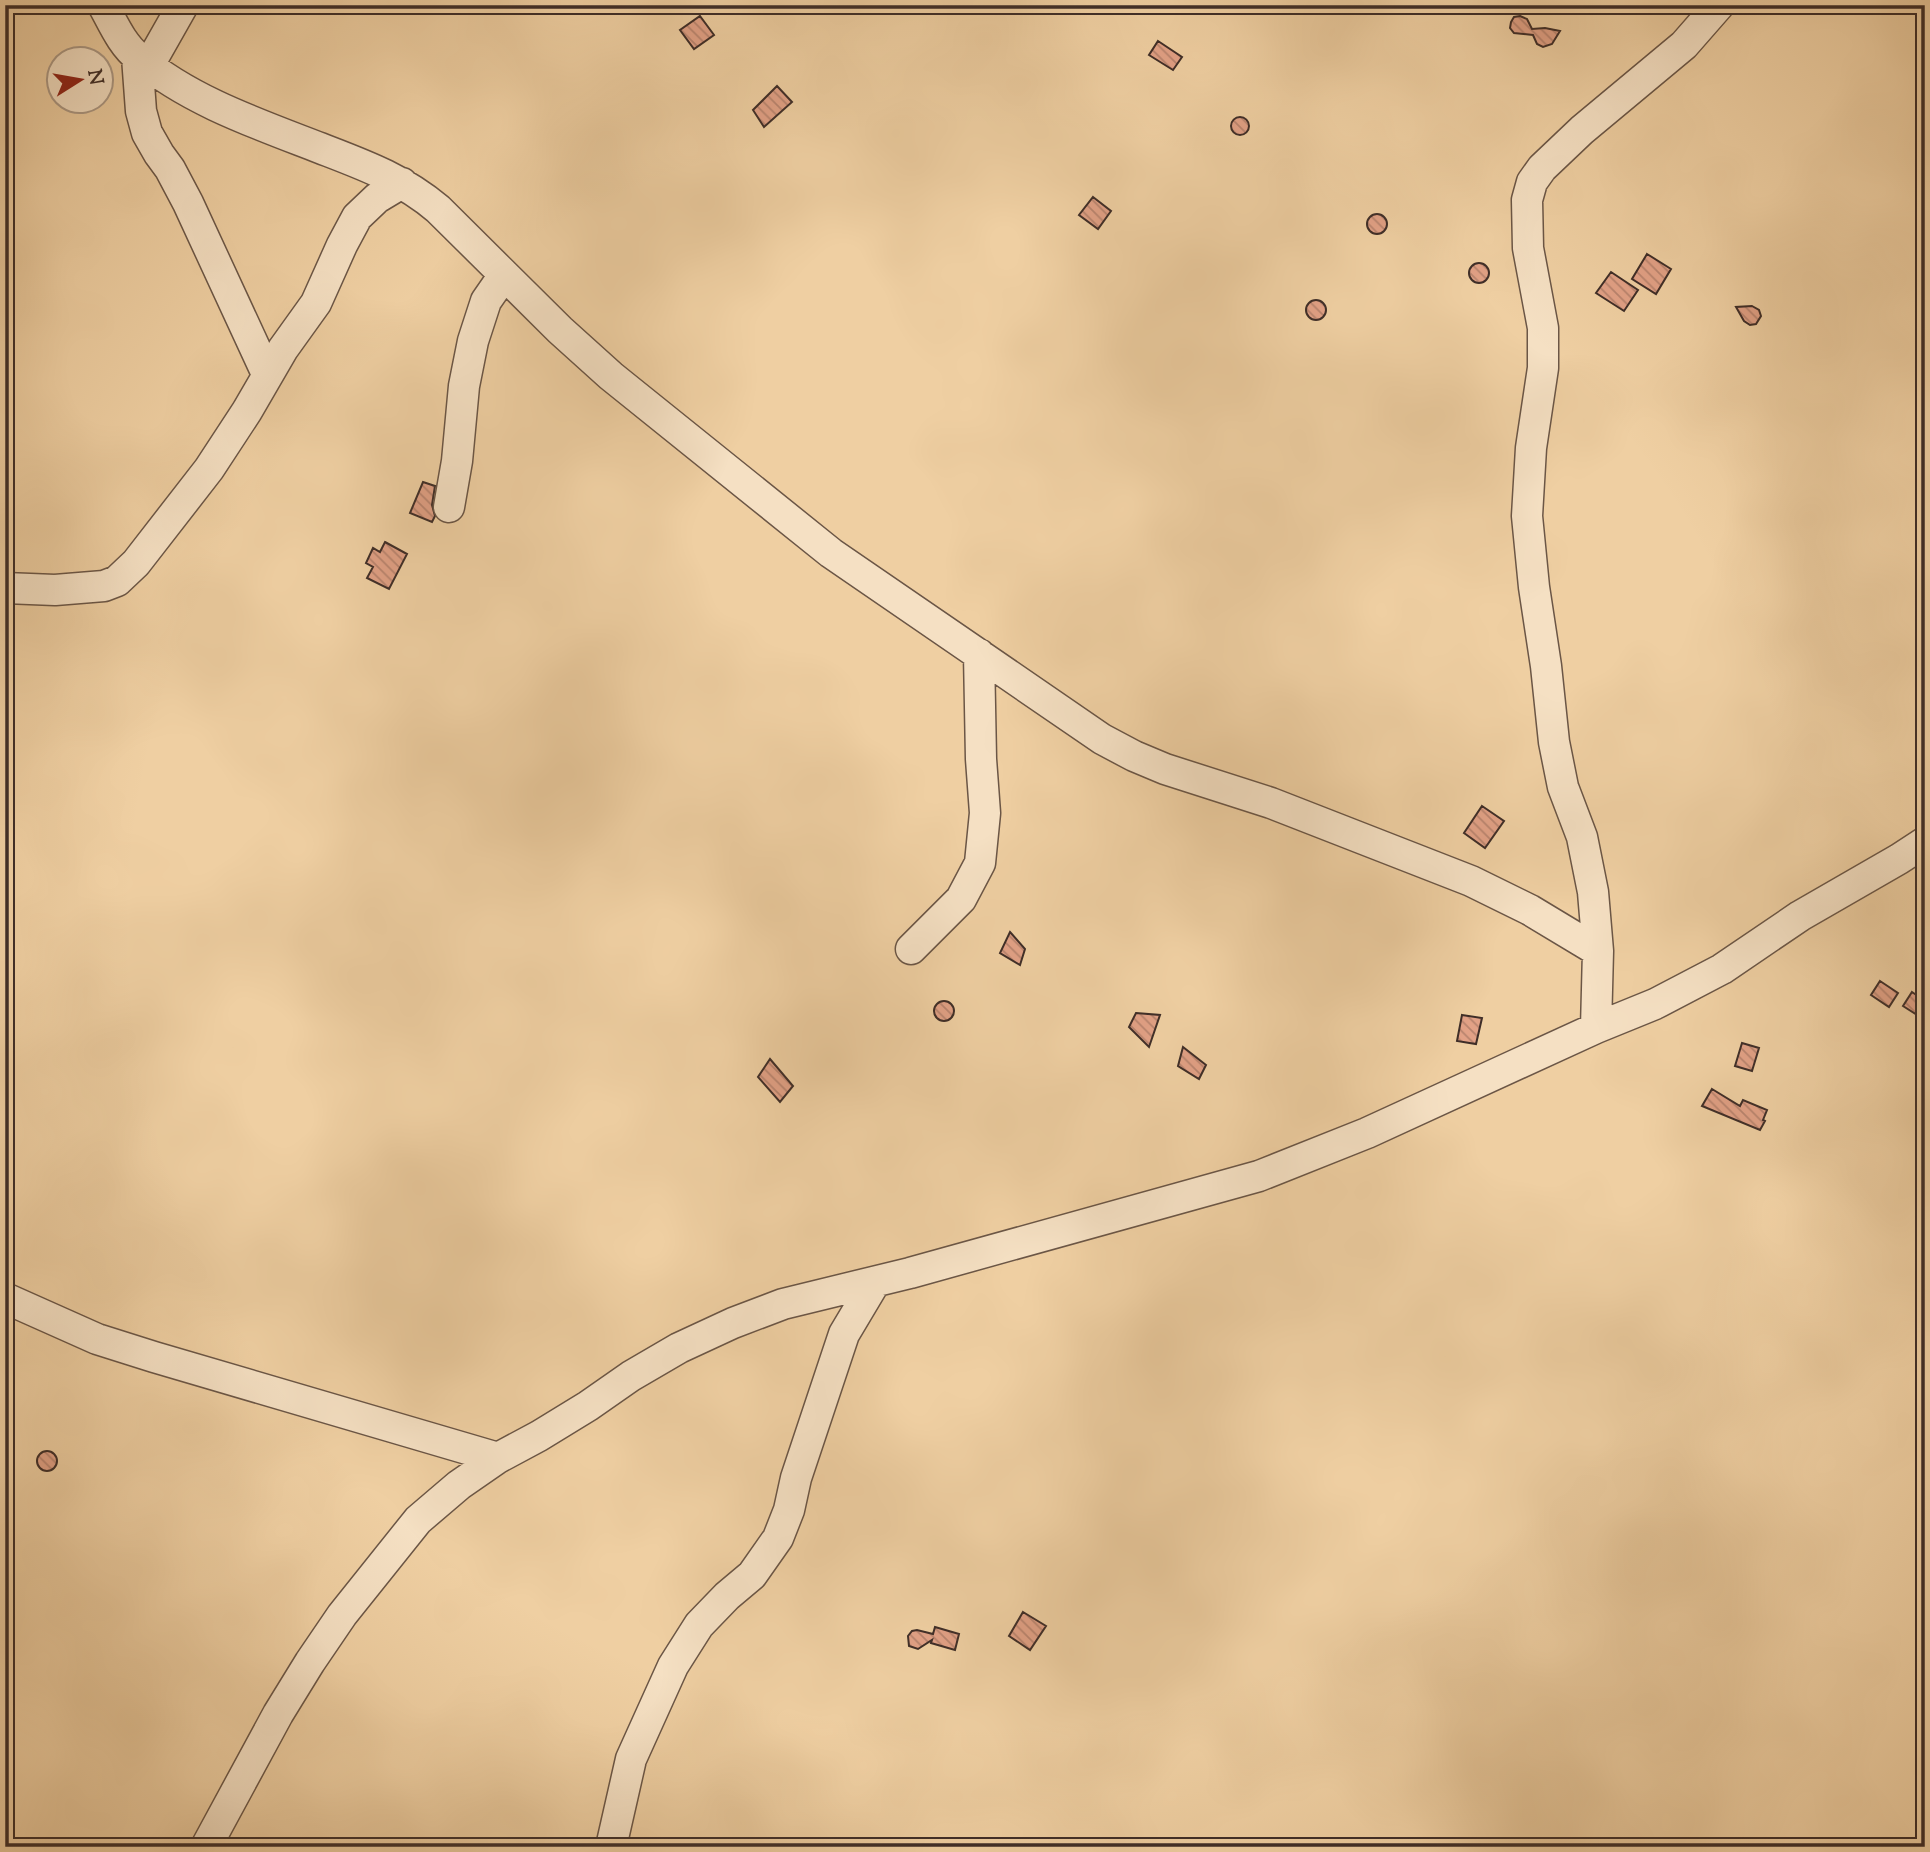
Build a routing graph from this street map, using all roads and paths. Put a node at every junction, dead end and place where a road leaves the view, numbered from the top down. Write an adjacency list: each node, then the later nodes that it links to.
1 (103, 5): 4 (street)
2 (183, 5): 4 (street)
3 (1719, 5): 13 (street)
4 (143, 61): 5 (street); 7 (street)
5 (402, 183): 6 (street); 7 (street)
6 (504, 275): 8 (street); 10 (street)
7 (267, 374): 9 (street)
8 (449, 507)
9 (5, 588)
10 (979, 654): 12 (street); 13 (street)
11 (1925, 842): 14 (street)
12 (911, 950)
13 (1598, 951): 14 (street)
14 (1596, 1028): 15 (street)
15 (875, 1282): 17 (street); 19 (street)
16 (5, 1298): 17 (street)
17 (498, 1458): 18 (street)
18 (206, 1847)
19 (611, 1847)

